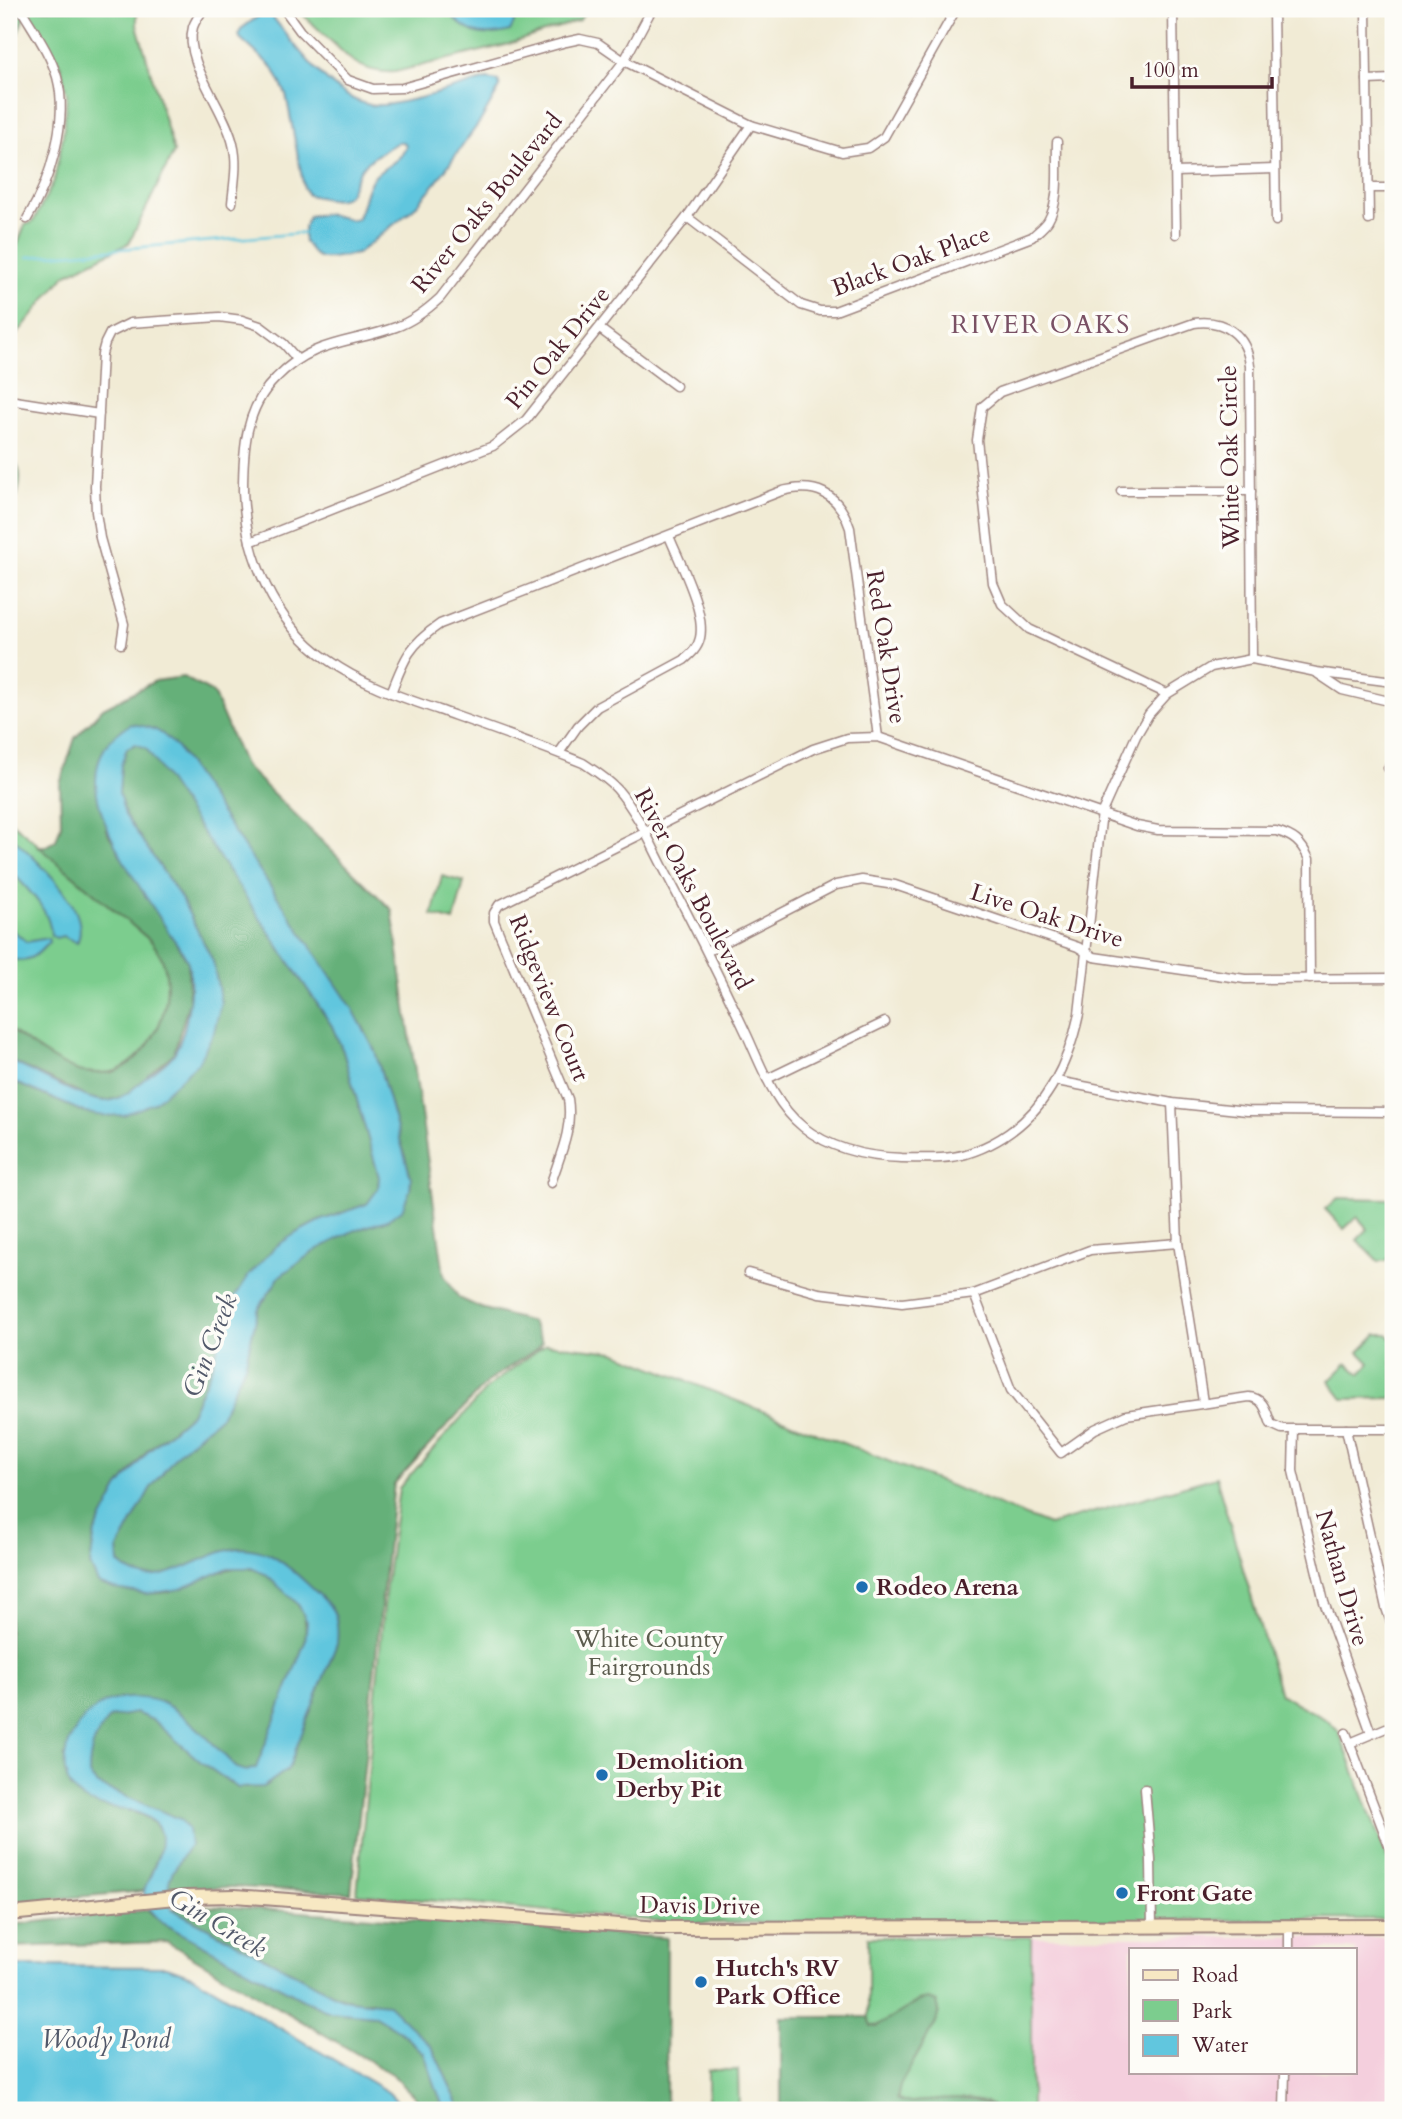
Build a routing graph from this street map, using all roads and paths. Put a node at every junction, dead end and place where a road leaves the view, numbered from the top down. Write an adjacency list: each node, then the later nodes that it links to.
1 (21, 9): 20 (street)
2 (204, 9): 18 (street)
3 (284, 9): 9 (street)
4 (652, 9): 9 (street, River Oaks Boulevard)
5 (956, 9): 12 (street)
6 (1173, 9): 15 (street)
7 (1273, 9): 14 (street)
8 (1366, 9): 11 (street)
9 (624, 61): 12 (street); 25 (street, River Oaks Boulevard)
10 (1393, 79): 11 (street)
11 (1367, 80): 16 (street)
12 (751, 125): 19 (street, Pin Oak Drive)
13 (1057, 142): 19 (street, Black Oak Place)
14 (1275, 169): 15 (street); 22 (street)
15 (1175, 172): 23 (street)
16 (1369, 188): 17 (street); 21 (street)
17 (1393, 188)
18 (232, 203)
19 (687, 217): 24 (street, Pin Oak Drive)
20 (27, 219)
21 (1369, 220)
22 (1276, 221)
23 (1176, 234)
24 (600, 329): 26 (street); 32 (street, Pin Oak Drive)
25 (297, 359): 28 (street); 32 (street, River Oaks Boulevard)
26 (676, 386)
27 (9, 400): 28 (street)
28 (99, 414): 33 (street)
29 (1121, 491): 30 (street)
30 (1251, 491): 34 (street, White Oak Circle); 38 (street, White Oak Circle)
31 (668, 536): 37 (street, Red Oak Drive); 40 (street, Red Oak Drive); 41 (street)
32 (250, 542): 37 (street, River Oaks Boulevard)
33 (121, 644)
34 (1252, 659): 35 (street, River Oaks Boulevard); 38 (street, River Oaks Boulevard)
35 (1316, 672): 36 (street, River Oaks Boulevard); 39 (street, River Oaks Boulevard)
36 (1393, 682)
37 (391, 693): 41 (street, River Oaks Boulevard)
38 (1167, 694): 42 (street, River Oaks Boulevard)
39 (1393, 702)
40 (878, 737): 42 (street, Red Oak Drive); 43 (street)
41 (559, 753): 43 (street, River Oaks Boulevard)
42 (1102, 812): 45 (street, River Oaks Boulevard); 47 (street, Red Oak Drive)
43 (644, 831): 44 (street, River Oaks Boulevard); 53 (street, Ridgeview Court)
44 (708, 951): 45 (street, Live Oak Drive); 49 (street, River Oaks Boulevard)
45 (1087, 953): 47 (street, Live Oak Drive); 50 (street, River Oaks Boulevard)
46 (1393, 978): 47 (street, Live Oak Drive)
47 (1310, 979)
48 (885, 1022): 49 (street)
49 (767, 1079): 50 (street, River Oaks Boulevard)
50 (1057, 1081): 51 (street)
51 (1172, 1103): 52 (street); 54 (street)
52 (1393, 1112)
53 (551, 1183)
54 (1178, 1243): 56 (street); 57 (street)
55 (748, 1273): 56 (street)
56 (974, 1294): 57 (street)
57 (1203, 1402): 58 (street)
58 (1294, 1429): 59 (street); 64 (street, Nathan Drive)
59 (1346, 1429): 60 (street); 61 (street)
60 (1393, 1429)
61 (1393, 1628)
62 (1393, 1724): 64 (street)
63 (1346, 1733): 65 (street)
64 (1371, 1733): 65 (street)
65 (1350, 1743): 67 (street)
66 (1145, 1789): 71 (street)
67 (1393, 1856)
68 (9, 1914): 71 (street, Davis Drive)
69 (1393, 1926): 70 (street, Davis Drive)
70 (1289, 1927): 71 (street, Davis Drive); 72 (street)
71 (1152, 1928)
72 (1289, 1948)
73 (1285, 2074): 74 (street)
74 (1284, 2110)

